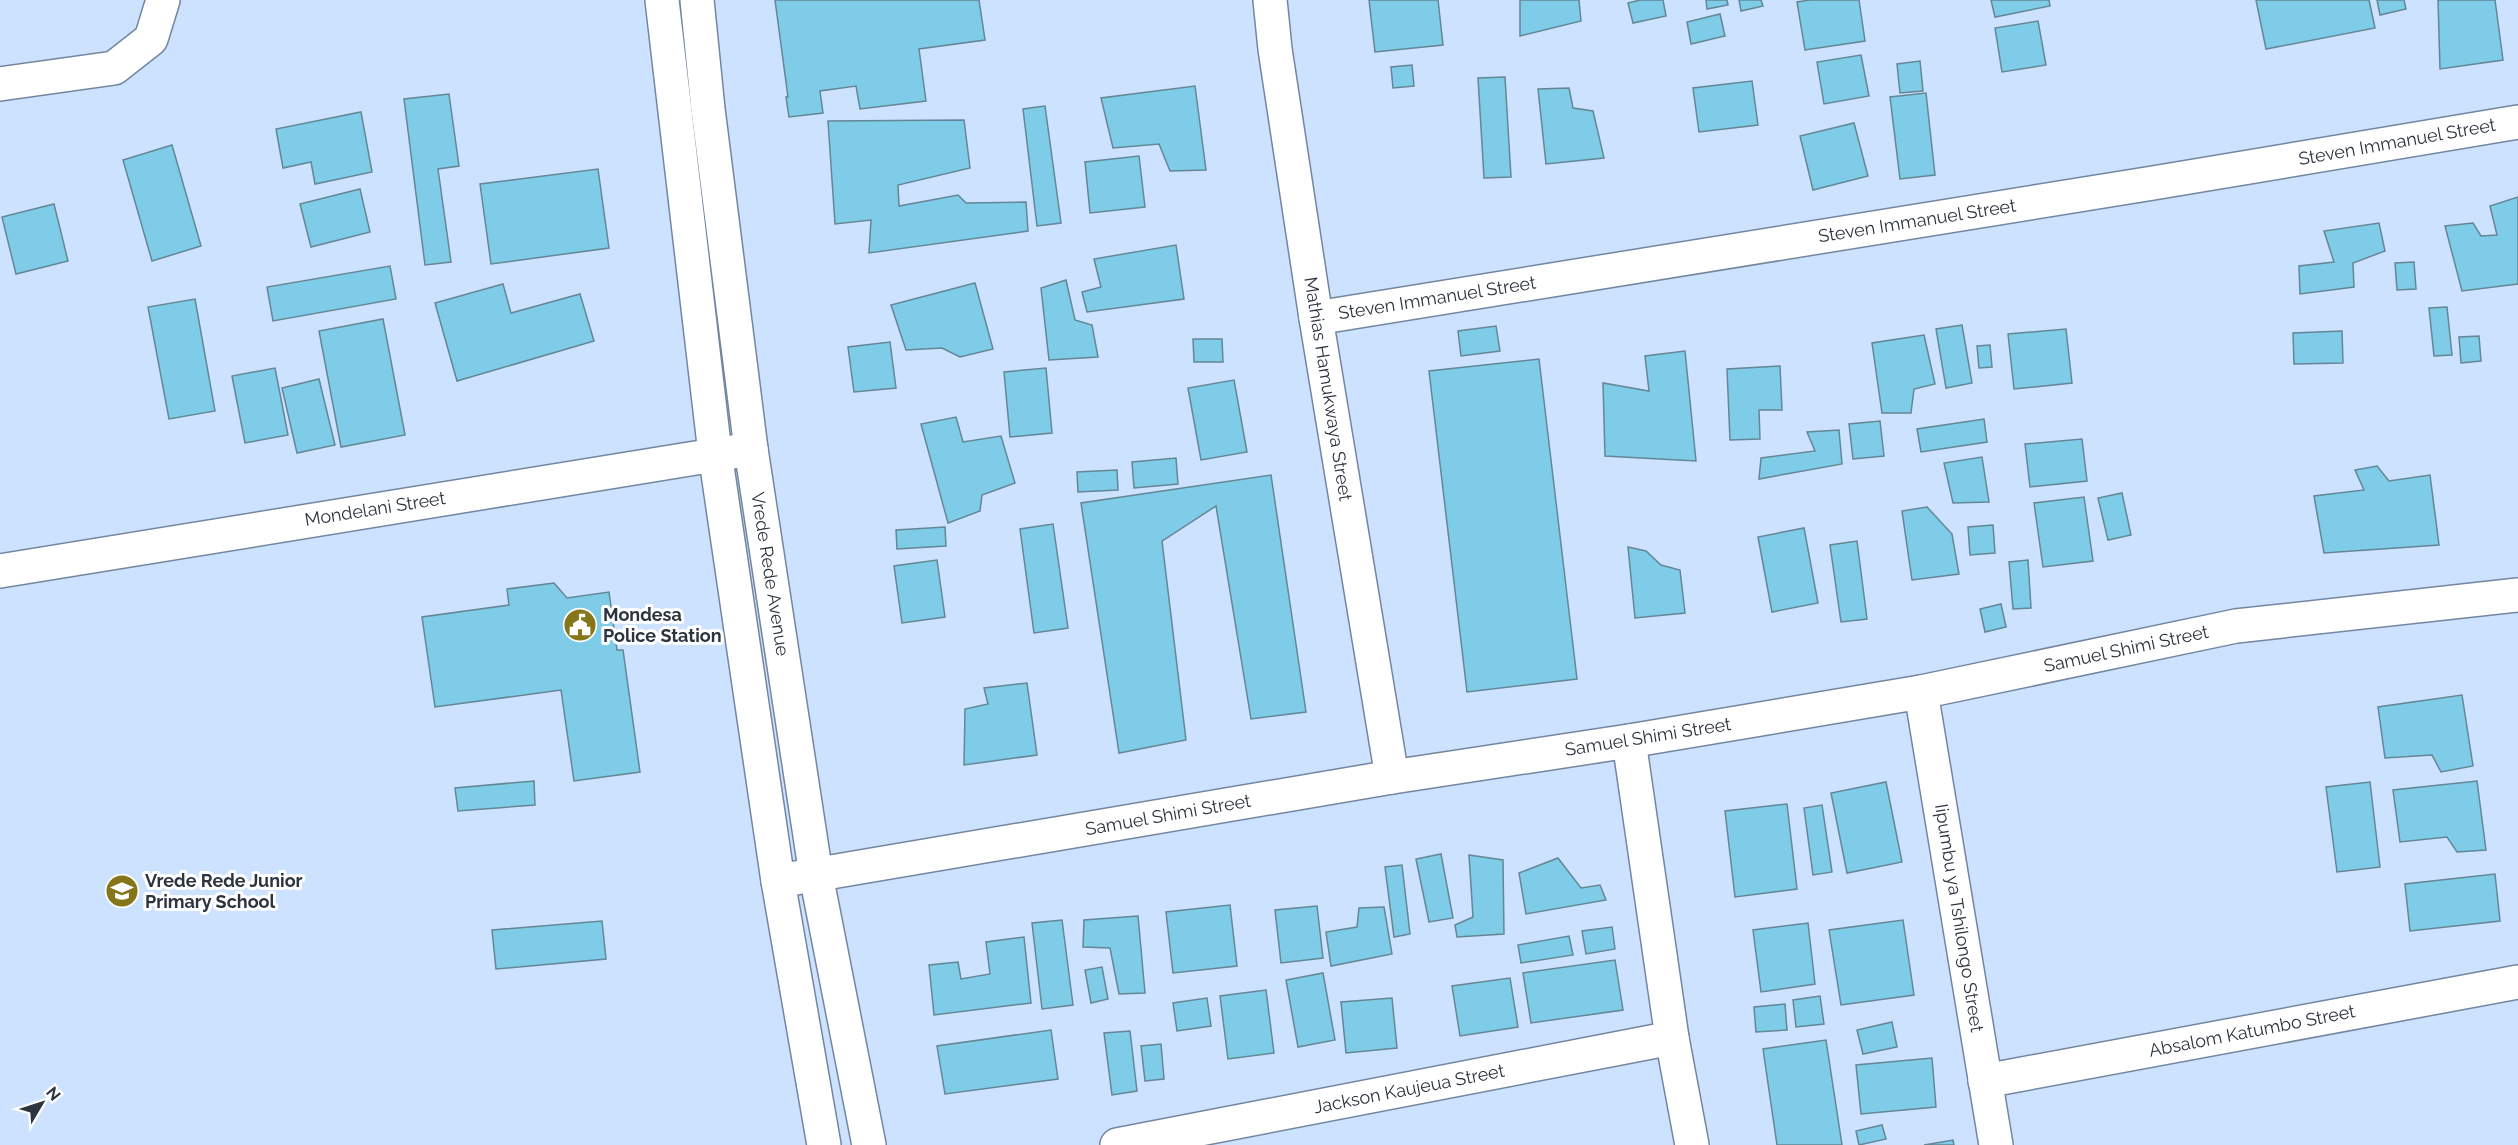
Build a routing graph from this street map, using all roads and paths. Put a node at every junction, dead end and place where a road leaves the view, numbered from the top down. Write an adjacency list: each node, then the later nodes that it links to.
1 (163, 0): 5 (street)
2 (662, 0): 9 (street, Vrede Rede Avenue)
3 (697, 0): 8 (street, Vrede Rede Avenue)
4 (1270, 0): 7 (street, Mathias Hamukwaya Street)
5 (0, 84)
6 (2518, 122): 7 (street, Steven Immanuel Street)
7 (1316, 318): 14 (street, Mathias Hamukwaya Street)
8 (751, 449): 9 (street, Mondelani Street); 15 (street, Vrede Rede Avenue)
9 (715, 453): 10 (street, Mondelani Street); 16 (street, Vrede Rede Avenue)
10 (0, 571)
11 (2518, 594): 12 (street, Samuel Shimi Street)
12 (1921, 692): 13 (street, Samuel Shimi Street); 19 (street, Iipumbu ya Tshilongo Street)
13 (1629, 741): 14 (street, Samuel Shimi Street); 18 (street)
14 (1392, 777): 15 (street, Samuel Shimi Street)
15 (816, 875): 16 (street, Samuel Shimi Street); 22 (street, Vrede Rede Avenue)
16 (778, 881): 21 (street, Vrede Rede Avenue)
17 (2518, 982): 19 (street, Absalom Katumbo Street)
18 (1672, 1038): 20 (street, Jackson Kaujeua Street); 23 (street)
19 (1985, 1081): 24 (street, Iipumbu ya Tshilongo Street)
20 (1137, 1143)
21 (824, 1145)
22 (869, 1145)
23 (1692, 1145)
24 (1996, 1145)

